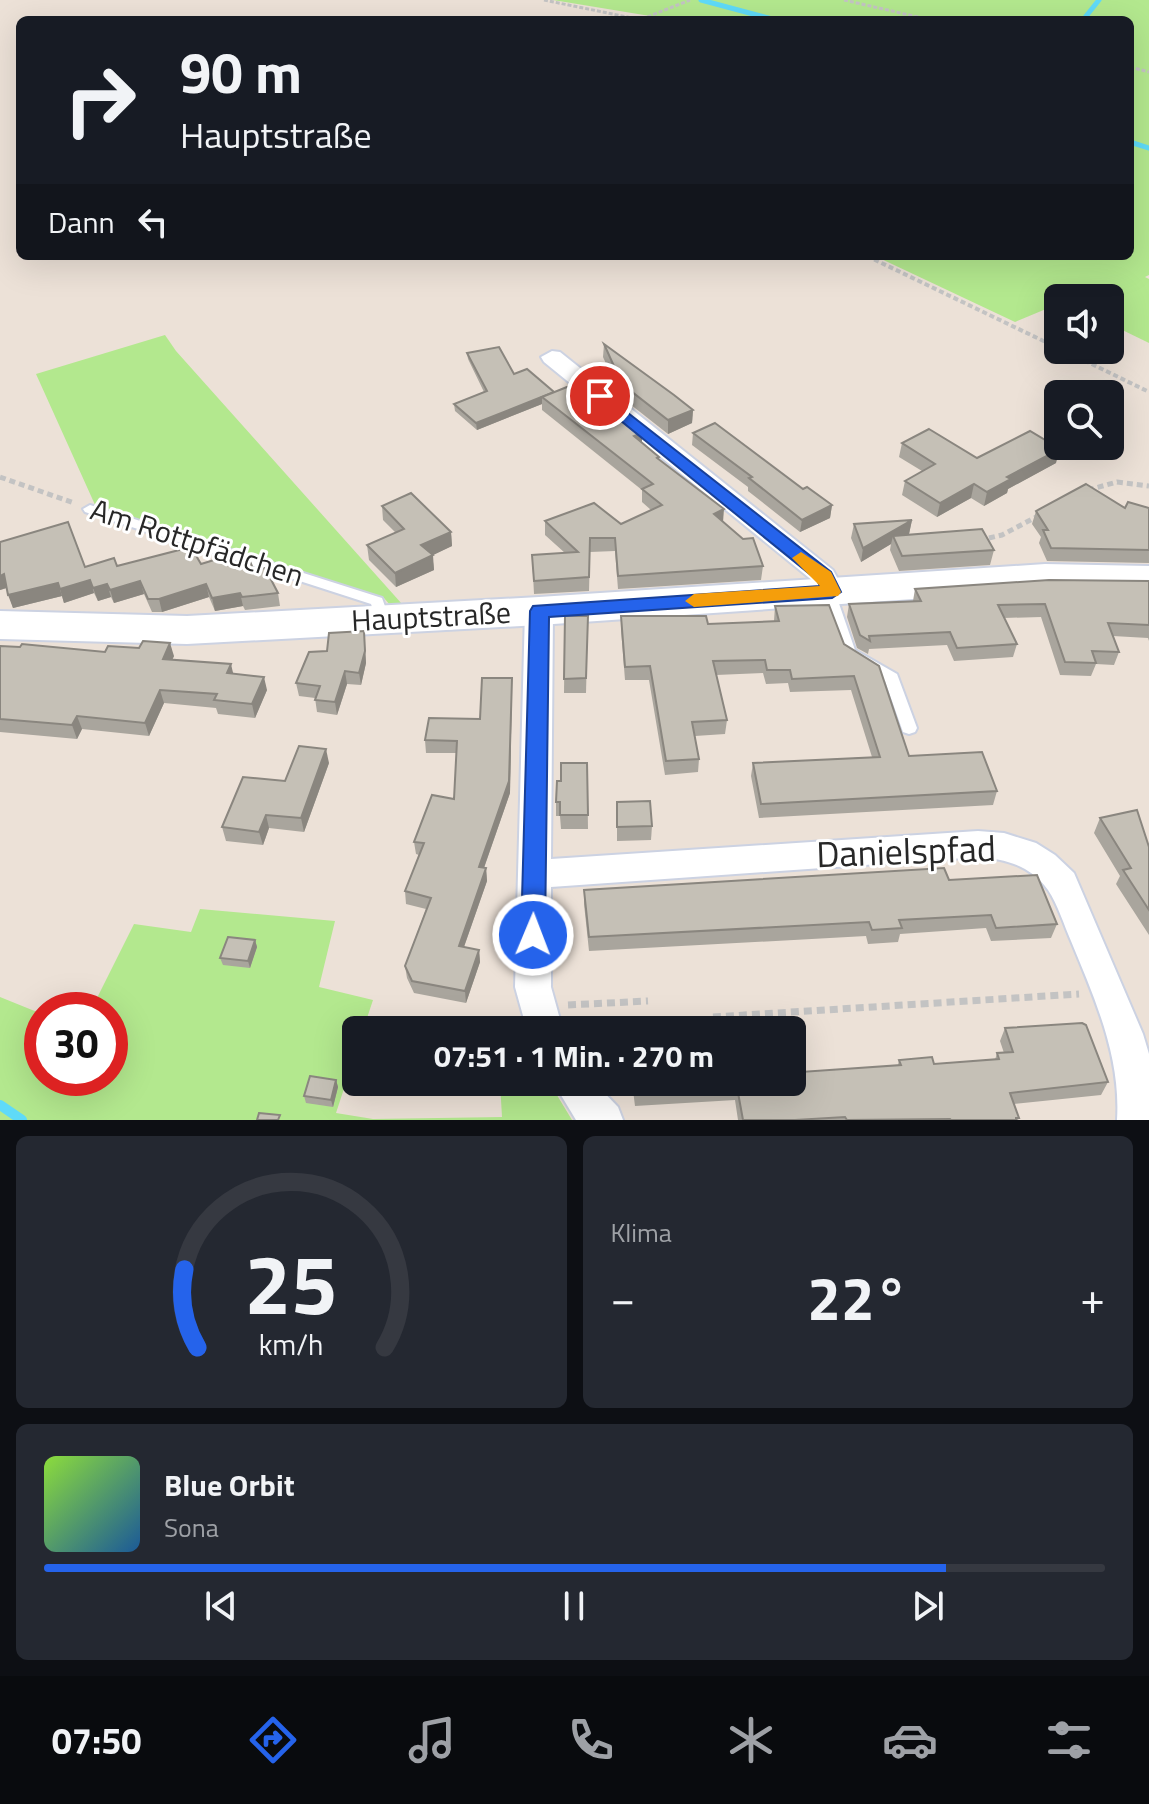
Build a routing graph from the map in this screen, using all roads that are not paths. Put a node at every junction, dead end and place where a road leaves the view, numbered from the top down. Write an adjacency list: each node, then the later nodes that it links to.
1 (552, 357): 4 (street)
2 (90, 509): 6 (lane, Am Rottpfädchen)
3 (1149, 579): 4 (main road, Hauptstraße)
4 (830, 592): 5 (main road, Hauptstraße); 8 (lane)
5 (539, 611): 6 (main road, Hauptstraße); 9 (street)
6 (383, 620): 7 (main road, Hauptstraße)
7 (0, 625)
8 (909, 728)
9 (533, 874): 10 (street); 13 (street, Danielspfad)
10 (541, 1016)
11 (581, 1096): 12 (street)
12 (604, 1120)
13 (1136, 1120)

